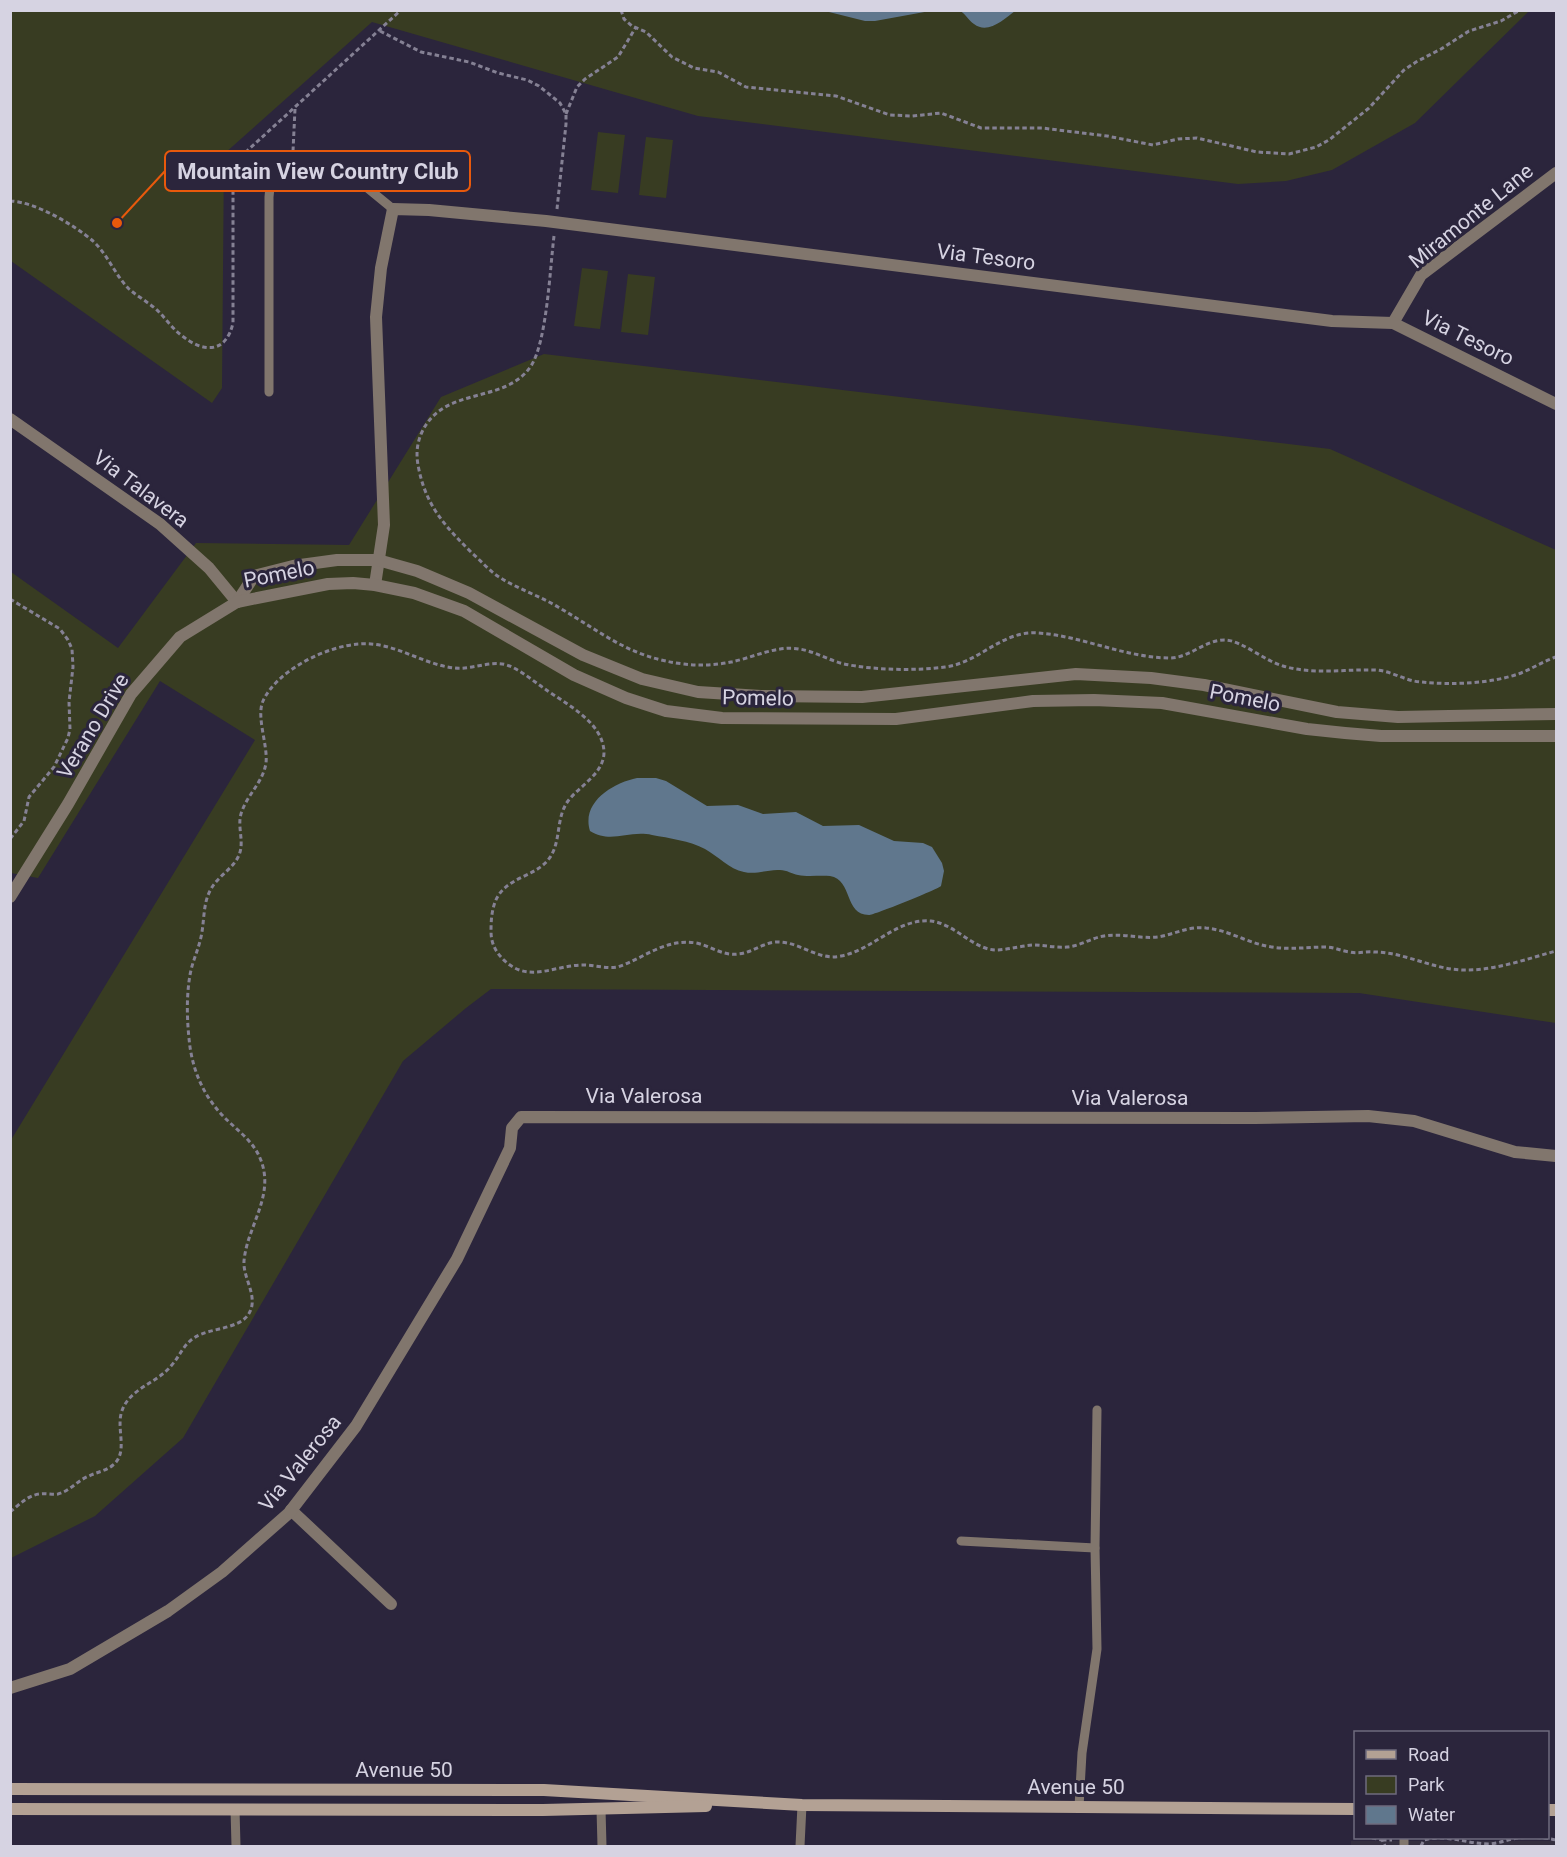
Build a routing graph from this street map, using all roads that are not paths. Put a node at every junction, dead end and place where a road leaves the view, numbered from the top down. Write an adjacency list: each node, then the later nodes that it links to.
1 (1557, 173): 3 (street, Miramonte Lane)
2 (393, 209): 3 (street, Via Tesoro); 4 (lane); 7 (street)
3 (1393, 323): 5 (street, Via Tesoro)
4 (269, 392)
5 (1557, 404)
6 (10, 419): 9 (street, Via Talavera)
7 (378, 560): 8 (street); 9 (street, Pomelo); 10 (street, Pomelo)
8 (375, 585): 9 (street, Pomelo); 11 (street, Pomelo)
9 (237, 602): 12 (street, Verano Drive)
10 (1557, 714)
11 (1557, 736)
12 (10, 897)
13 (1557, 1156): 15 (street, Via Valerosa)
14 (1097, 1410): 17 (lane)
15 (291, 1510): 18 (street); 19 (street, Via Valerosa)
16 (961, 1541): 17 (lane)
17 (1095, 1548): 22 (lane)
18 (391, 1604)
19 (10, 1688)
20 (10, 1789): 21 (main road, Avenue 50)
21 (799, 1805): 22 (main road, Avenue 50); 25 (main road, Avenue 50); 29 (lane)
22 (1079, 1807): 26 (main road, Avenue 50)
23 (10, 1809): 24 (main road, Avenue 50)
24 (235, 1809): 25 (main road, Avenue 50); 27 (lane)
25 (601, 1809): 28 (lane)
26 (1354, 1809)
27 (236, 1846)
28 (602, 1846)
29 (800, 1846)

